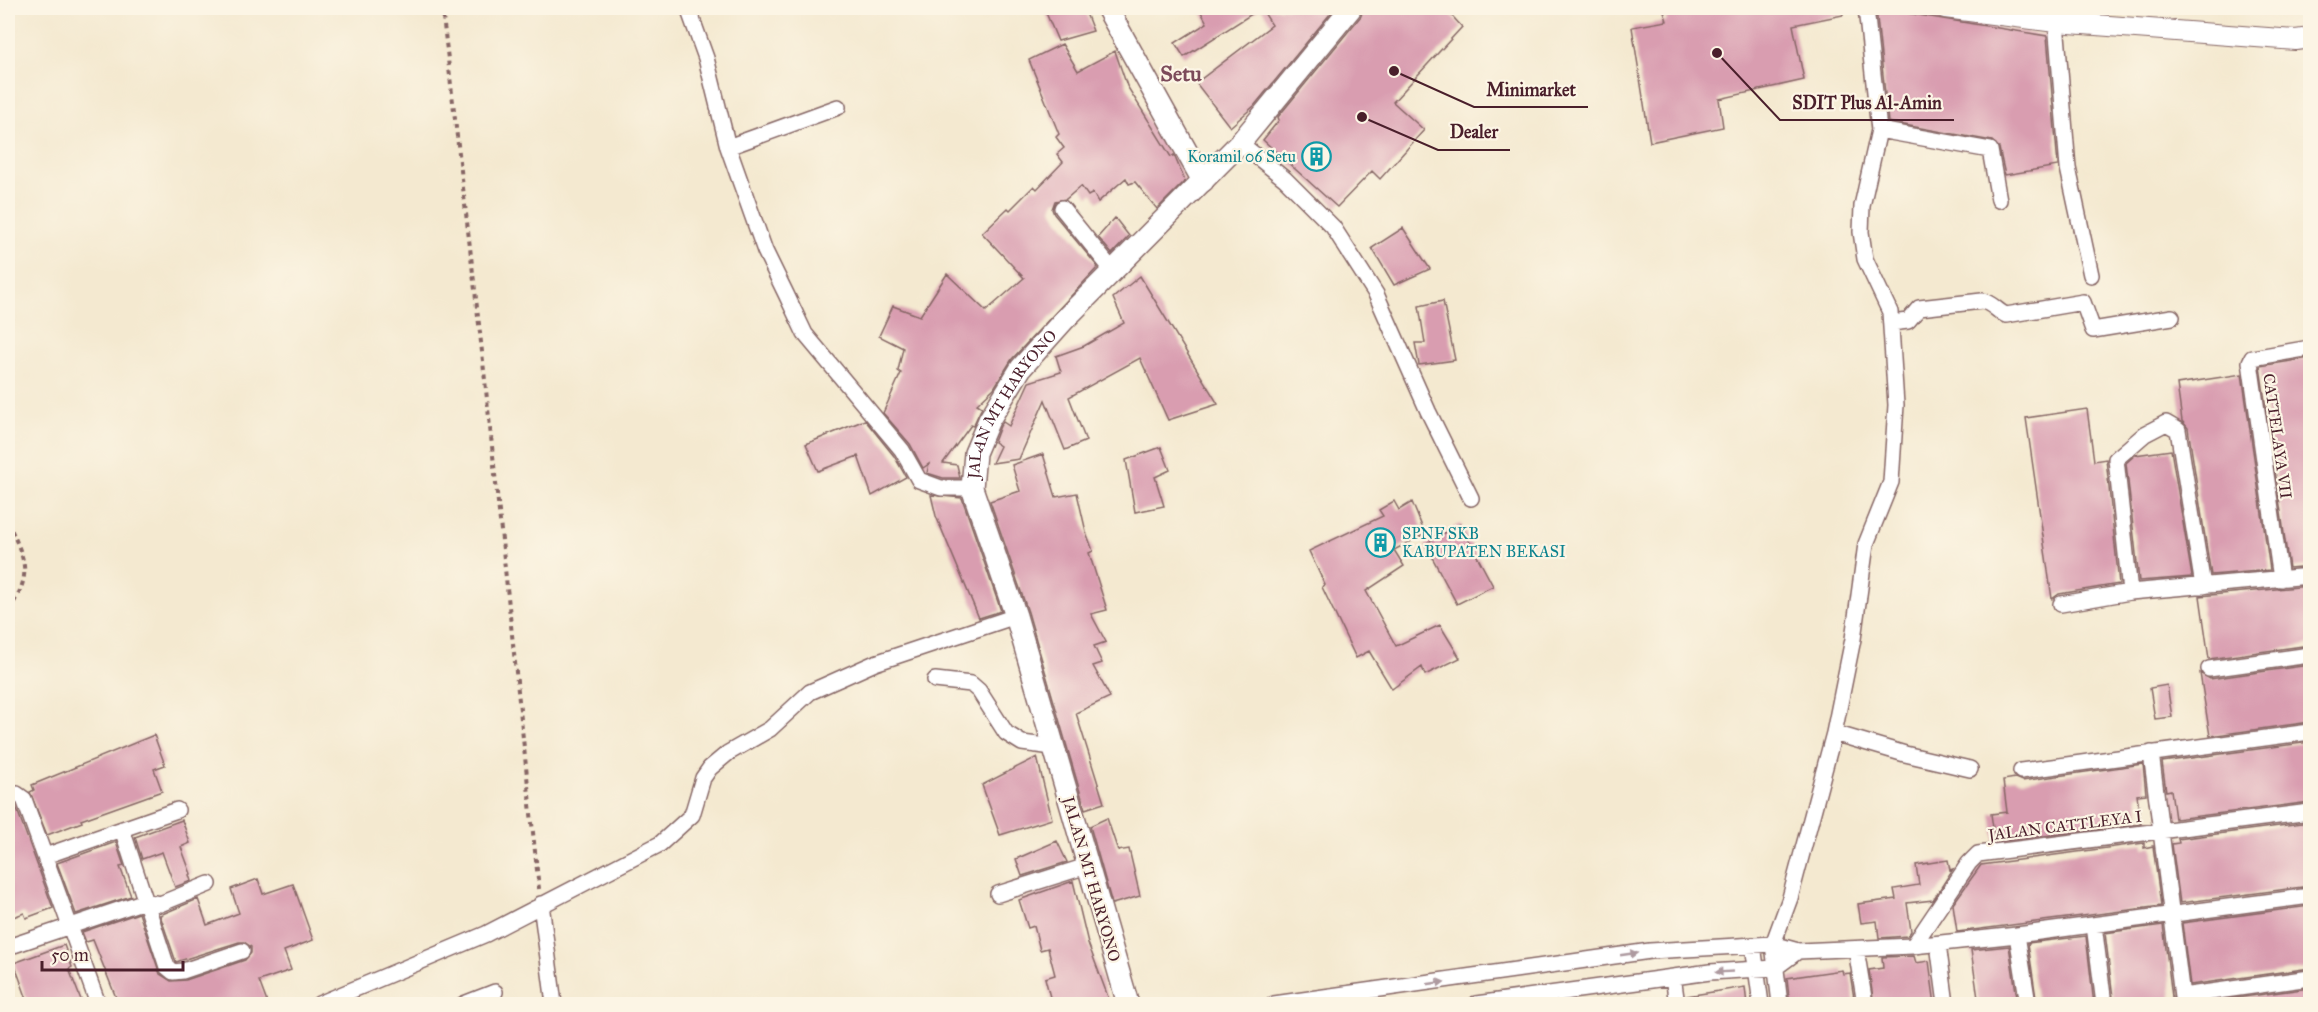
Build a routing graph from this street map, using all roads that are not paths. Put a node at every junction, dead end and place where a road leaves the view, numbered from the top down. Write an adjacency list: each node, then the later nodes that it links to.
1 (688, 8): 11 (street)
2 (1107, 8): 12 (main road)
3 (1351, 8): 10 (main road, JALAN MT HARYONO)
4 (1866, 8): 9 (street)
5 (1945, 8): 6 (street)
6 (2056, 22): 7 (street); 16 (street)
7 (2310, 38)
8 (838, 107): 11 (street)
9 (1879, 130): 13 (street); 18 (street)
10 (1240, 143): 12 (main road, JALAN MT HARYONO); 21 (street)
11 (728, 147): 20 (street)
12 (1203, 181): 15 (main road, JALAN MT HARYONO)
13 (1999, 200)
14 (1062, 208): 15 (street)
15 (1113, 271): 20 (main road, JALAN MT HARYONO)
16 (2091, 275)
17 (2172, 317): 18 (street)
18 (1891, 323): 32 (street)
19 (2310, 348): 23 (street, CATTELAYA VII)
20 (972, 488): 27 (main road, JALAN MT HARYONO)
21 (1471, 498)
22 (2310, 576): 23 (street)
23 (2281, 579): 24 (street)
24 (2203, 586): 25 (street); 25 (street)
25 (2130, 592): 26 (street)
26 (2061, 604)
27 (1016, 616): 33 (main road, JALAN MT HARYONO); 48 (street)
28 (2310, 655): 29 (street)
29 (2209, 669)
30 (935, 680): 33 (street)
31 (2310, 732): 34 (street)
32 (1834, 733): 35 (street); 53 (street)
33 (1053, 747): 43 (main road, JALAN MT HARYONO)
34 (2151, 753): 36 (street); 41 (street)
35 (1970, 769)
36 (2021, 771)
37 (8, 796): 42 (street)
38 (177, 810): 40 (street)
39 (2310, 812): 41 (street, JALAN CATTLEYA I)
40 (122, 829): 42 (street); 47 (street)
41 (2162, 831): 49 (street); 56 (street, JALAN CATTLEYA I)
42 (45, 856): 51 (street)
43 (1089, 865): 45 (street); 71 (main road, JALAN MT HARYONO)
44 (208, 884): 47 (street)
45 (998, 894)
46 (2310, 896): 49 (street)
47 (145, 901): 51 (street); 59 (street)
48 (541, 904): 67 (street); 70 (street)
49 (2172, 915): 50 (street); 66 (street)
50 (2094, 925): 52 (street); 80 (street)
51 (69, 926): 57 (street); 68 (street)
52 (2017, 935): 54 (street); 79 (street)
53 (1773, 944): 55 (street); 60 (street); 61 (street)
54 (1938, 944): 56 (street); 78 (street)
55 (1753, 945): 62 (street); 72 (street, one-way to 55)
56 (1913, 946): 58 (street)
57 (8, 947)
58 (1856, 949): 60 (street); 77 (street)
59 (242, 951)
60 (1798, 951): 61 (street)
61 (1774, 968): 62 (street); 76 (street)
62 (1756, 970): 63 (street, one-way to 63); 75 (street)
63 (1673, 977): 73 (street); 74 (street)
64 (2310, 978): 66 (street)
65 (495, 992): 69 (street)
66 (2183, 1000)
67 (322, 1004)
68 (98, 1005)
69 (464, 1005)
70 (554, 1005)
71 (1128, 1005)
72 (1274, 1005)
73 (1476, 1005)
74 (1677, 1005)
75 (1761, 1005)
76 (1780, 1005)
77 (1865, 1005)
78 (1946, 1005)
79 (2028, 1005)
80 (2104, 1005)

